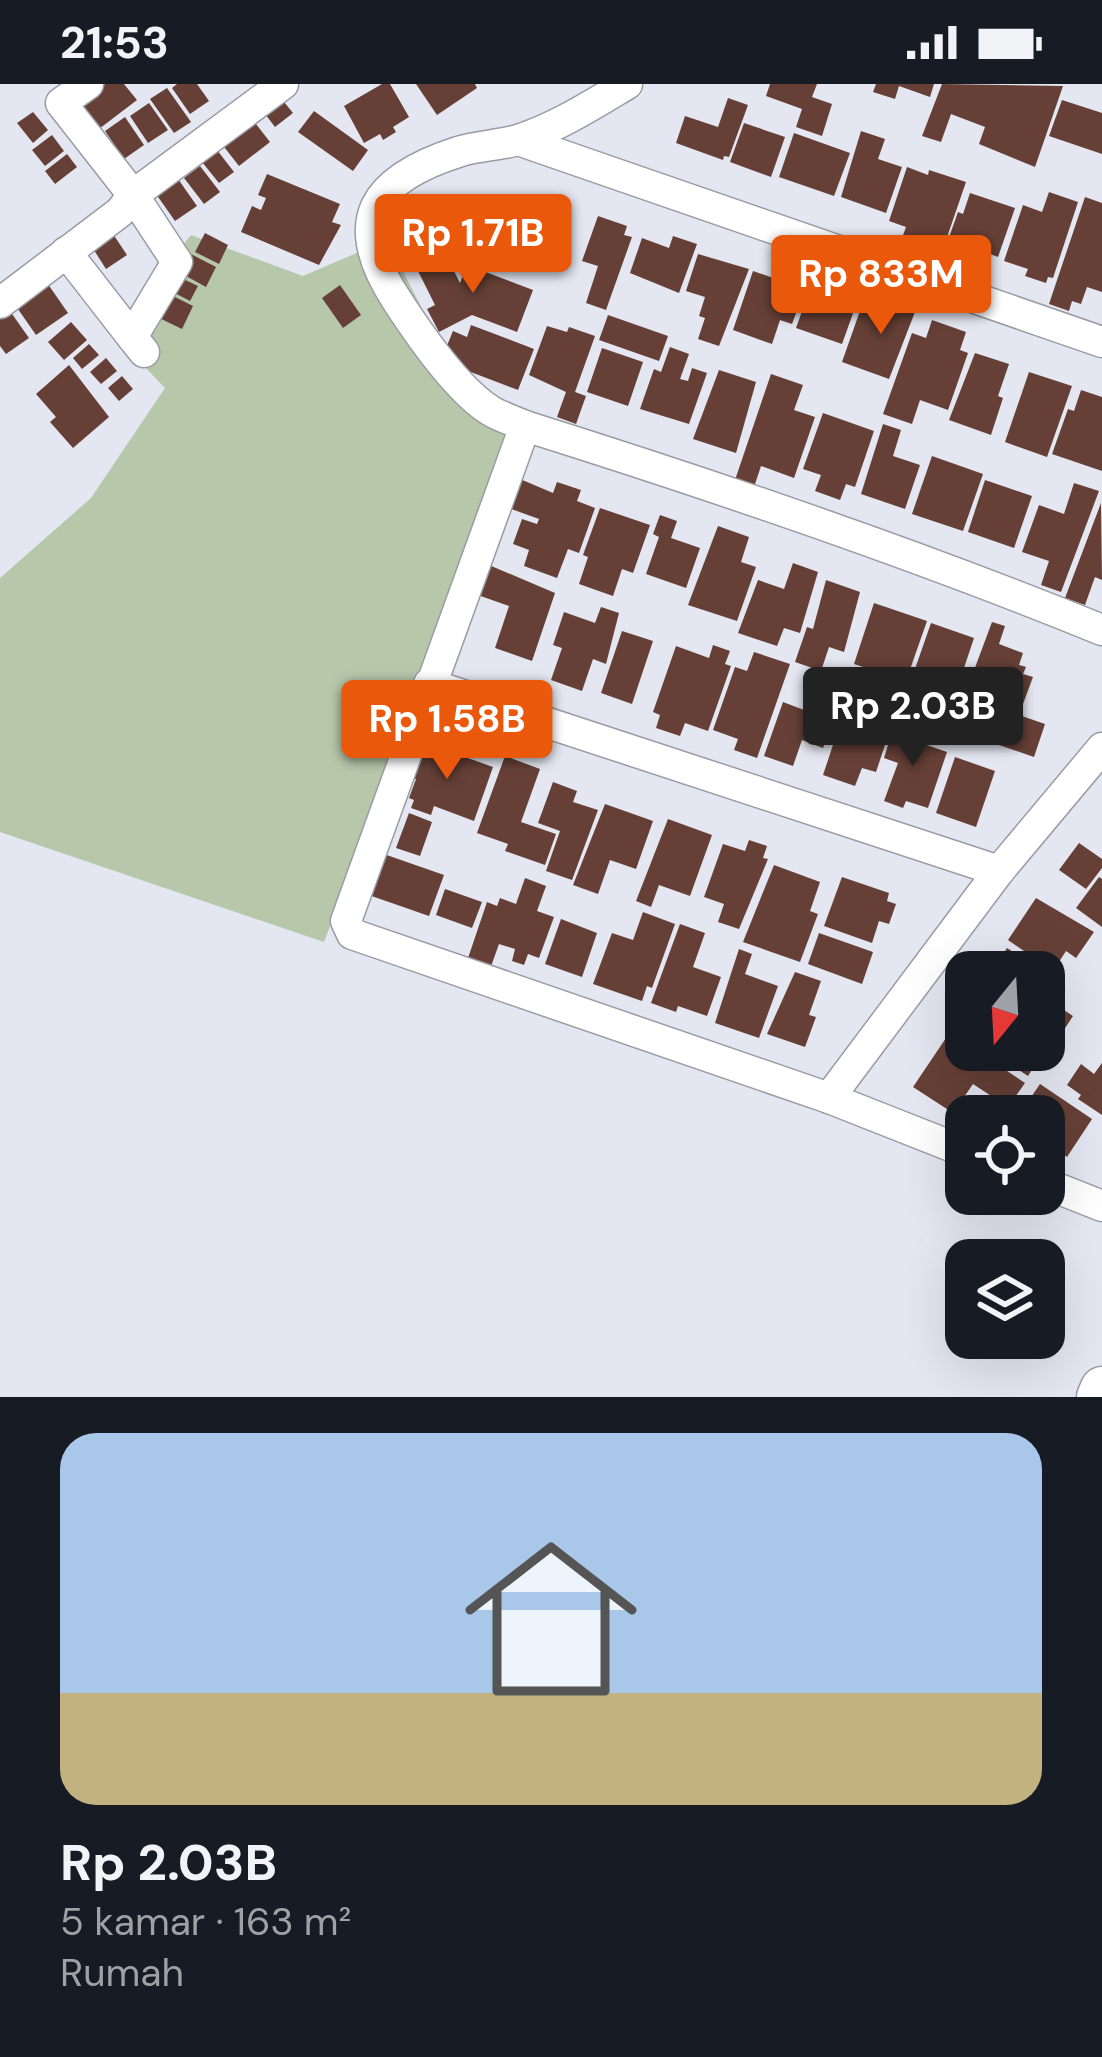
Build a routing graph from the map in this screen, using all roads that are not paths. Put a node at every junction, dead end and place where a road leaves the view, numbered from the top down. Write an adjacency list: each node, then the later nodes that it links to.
1 (88, 84): 5 (street)
2 (283, 84): 5 (street)
3 (627, 84): 4 (street)
4 (518, 140): 8 (street); 9 (street)
5 (133, 195): 6 (street); 6 (street)
6 (67, 251): 7 (street)
7 (0, 303)
8 (1102, 342)
9 (524, 426): 10 (street); 11 (street)
10 (1102, 631)
11 (429, 684): 13 (street); 14 (street)
12 (1102, 748): 13 (street)
13 (998, 871): 14 (street)
14 (830, 1098): 15 (street)
15 (945, 1144)
16 (1065, 1191): 17 (street)
17 (1102, 1206)
18 (1102, 1388): 19 (street)
19 (1098, 1397)

